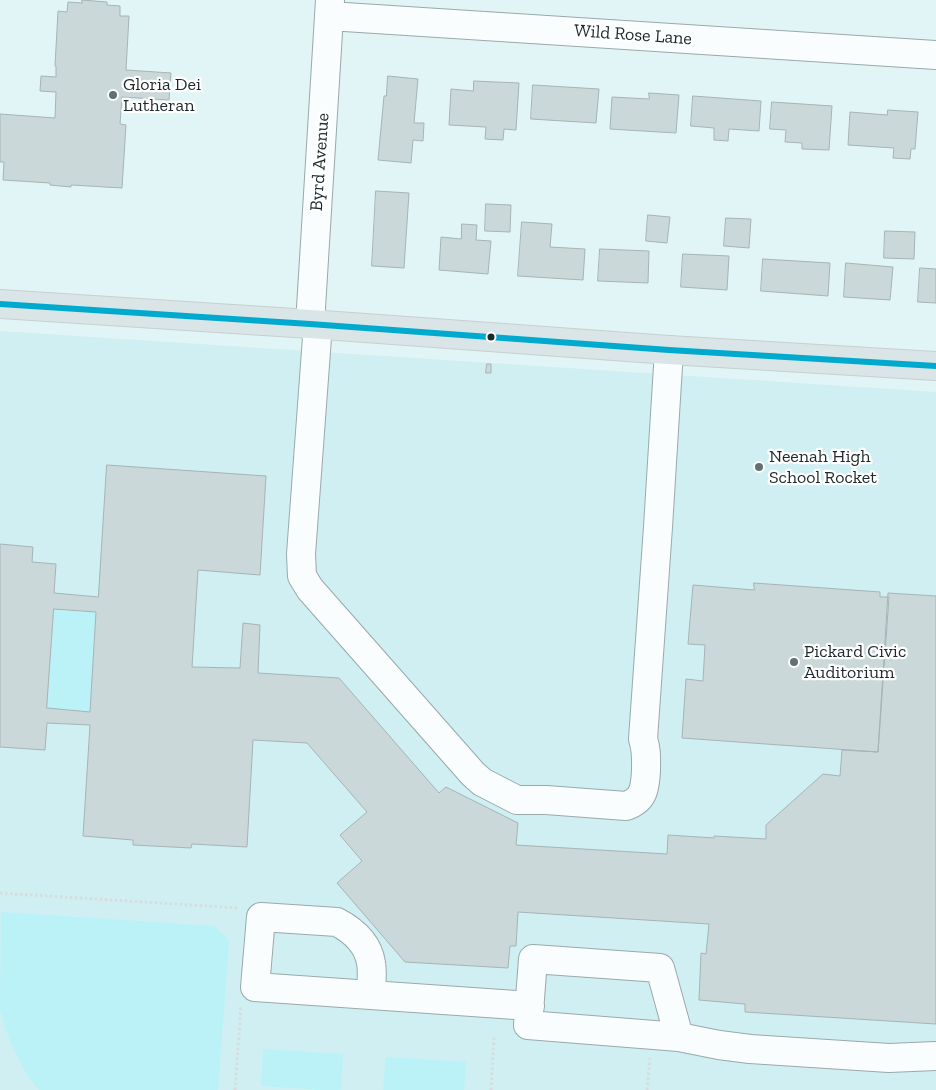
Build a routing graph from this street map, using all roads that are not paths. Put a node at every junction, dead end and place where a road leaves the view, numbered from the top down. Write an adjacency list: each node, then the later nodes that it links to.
1 (330, 8): 2 (street, Wild Rose Lane); 4 (street, Byrd Avenue)
2 (936, 55)
3 (0, 304): 4 (main road)
4 (314, 324): 5 (main road); 5 (street, Byrd Avenue)
5 (669, 350): 6 (main road)
6 (936, 366)
7 (370, 994): 7 (street); 8 (street)
8 (530, 1006): 9 (street); 9 (street)
9 (666, 1036): 10 (street)
10 (936, 1056)

